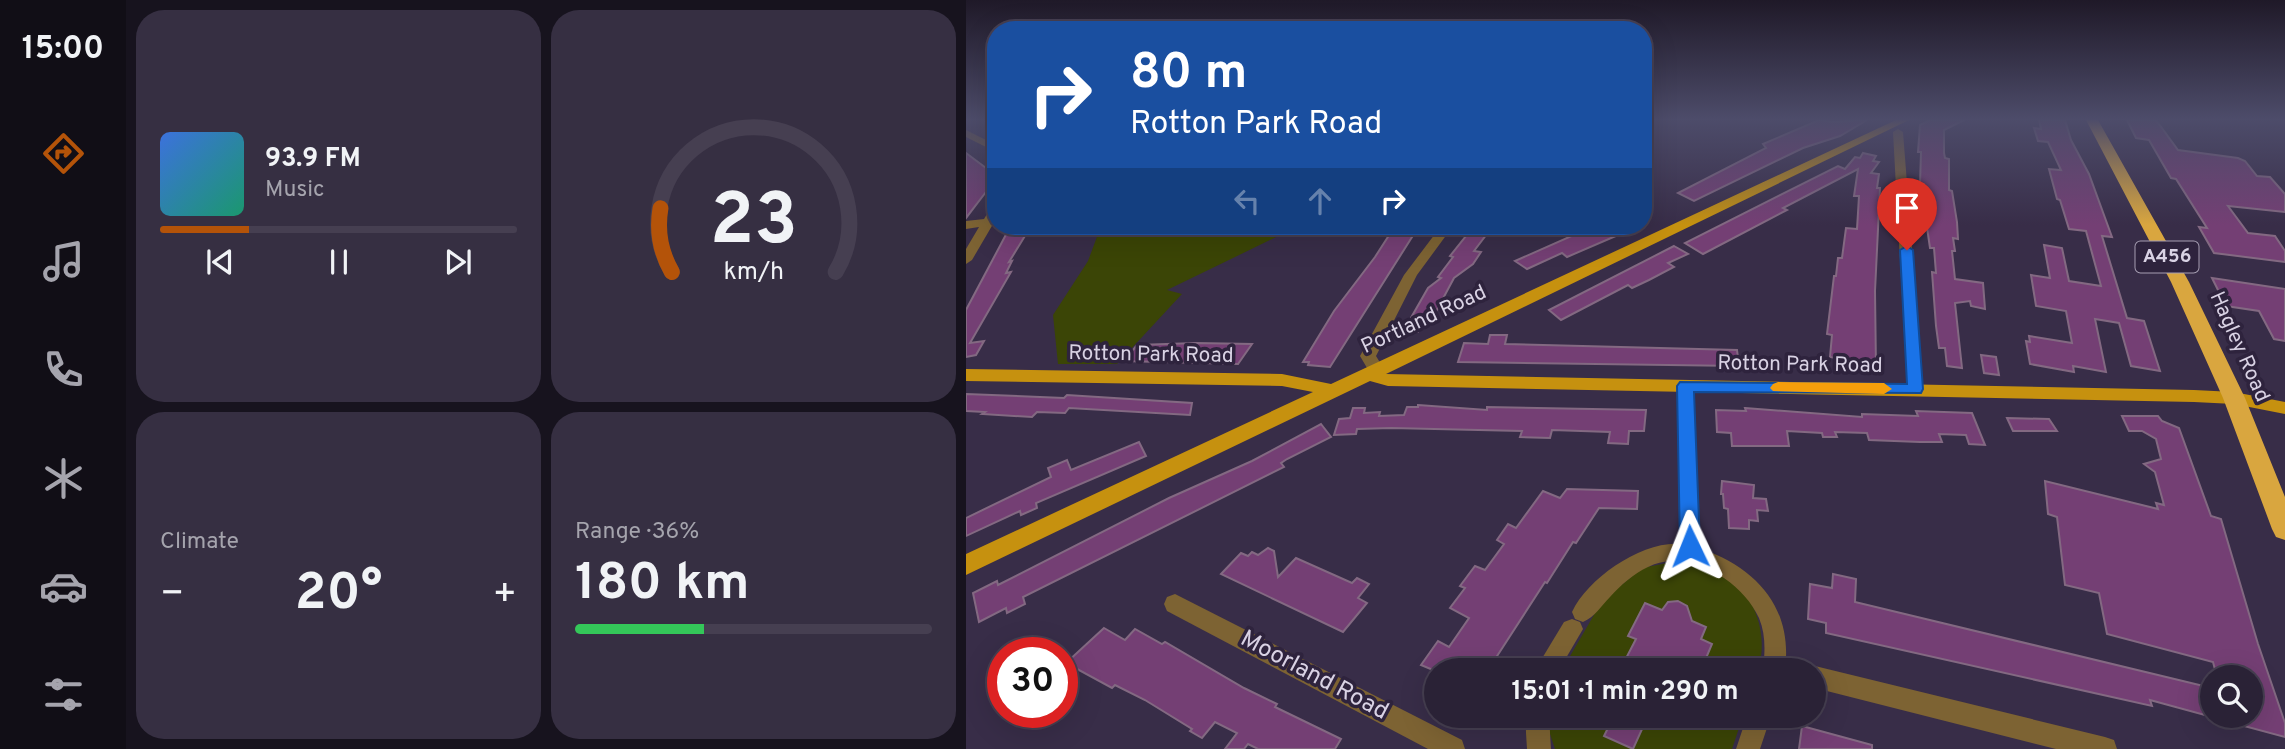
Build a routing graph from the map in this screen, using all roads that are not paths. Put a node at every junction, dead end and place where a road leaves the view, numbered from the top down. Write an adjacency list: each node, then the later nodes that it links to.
1 (1832, 155): 9 (main road, Portland Road)
2 (1898, 155): 12 (street)
3 (2111, 155): 14 (highway, Hagley Road / A456)
4 (987, 222): 6 (street)
5 (987, 224): 8 (street)
6 (966, 225)
7 (1440, 235): 9 (street)
8 (966, 261)
9 (1371, 371): 11 (main road, Rotton Park Road); 13 (main road, Portland Road)
10 (966, 374): 13 (main road, Rotton Park Road)
11 (1686, 386): 12 (main road, Rotton Park Road); 17 (street)
12 (1915, 389): 14 (main road, Rotton Park Road)
13 (1334, 390): 18 (main road, Portland Road)
14 (2234, 398): 15 (main road, Rotton Park Road); 16 (highway, Hagley Road / A456)
15 (2285, 408)
16 (2285, 528)
17 (1695, 555): 20 (street); 21 (street)
18 (966, 565)
19 (1175, 604): 25 (street, Moorland Road)
20 (1553, 658)
21 (1778, 658)
22 (1826, 680): 28 (street)
23 (1538, 728): 26 (street)
24 (1755, 728): 27 (street)
25 (1453, 749)
26 (1539, 749)
27 (1748, 749)
28 (2105, 749)

